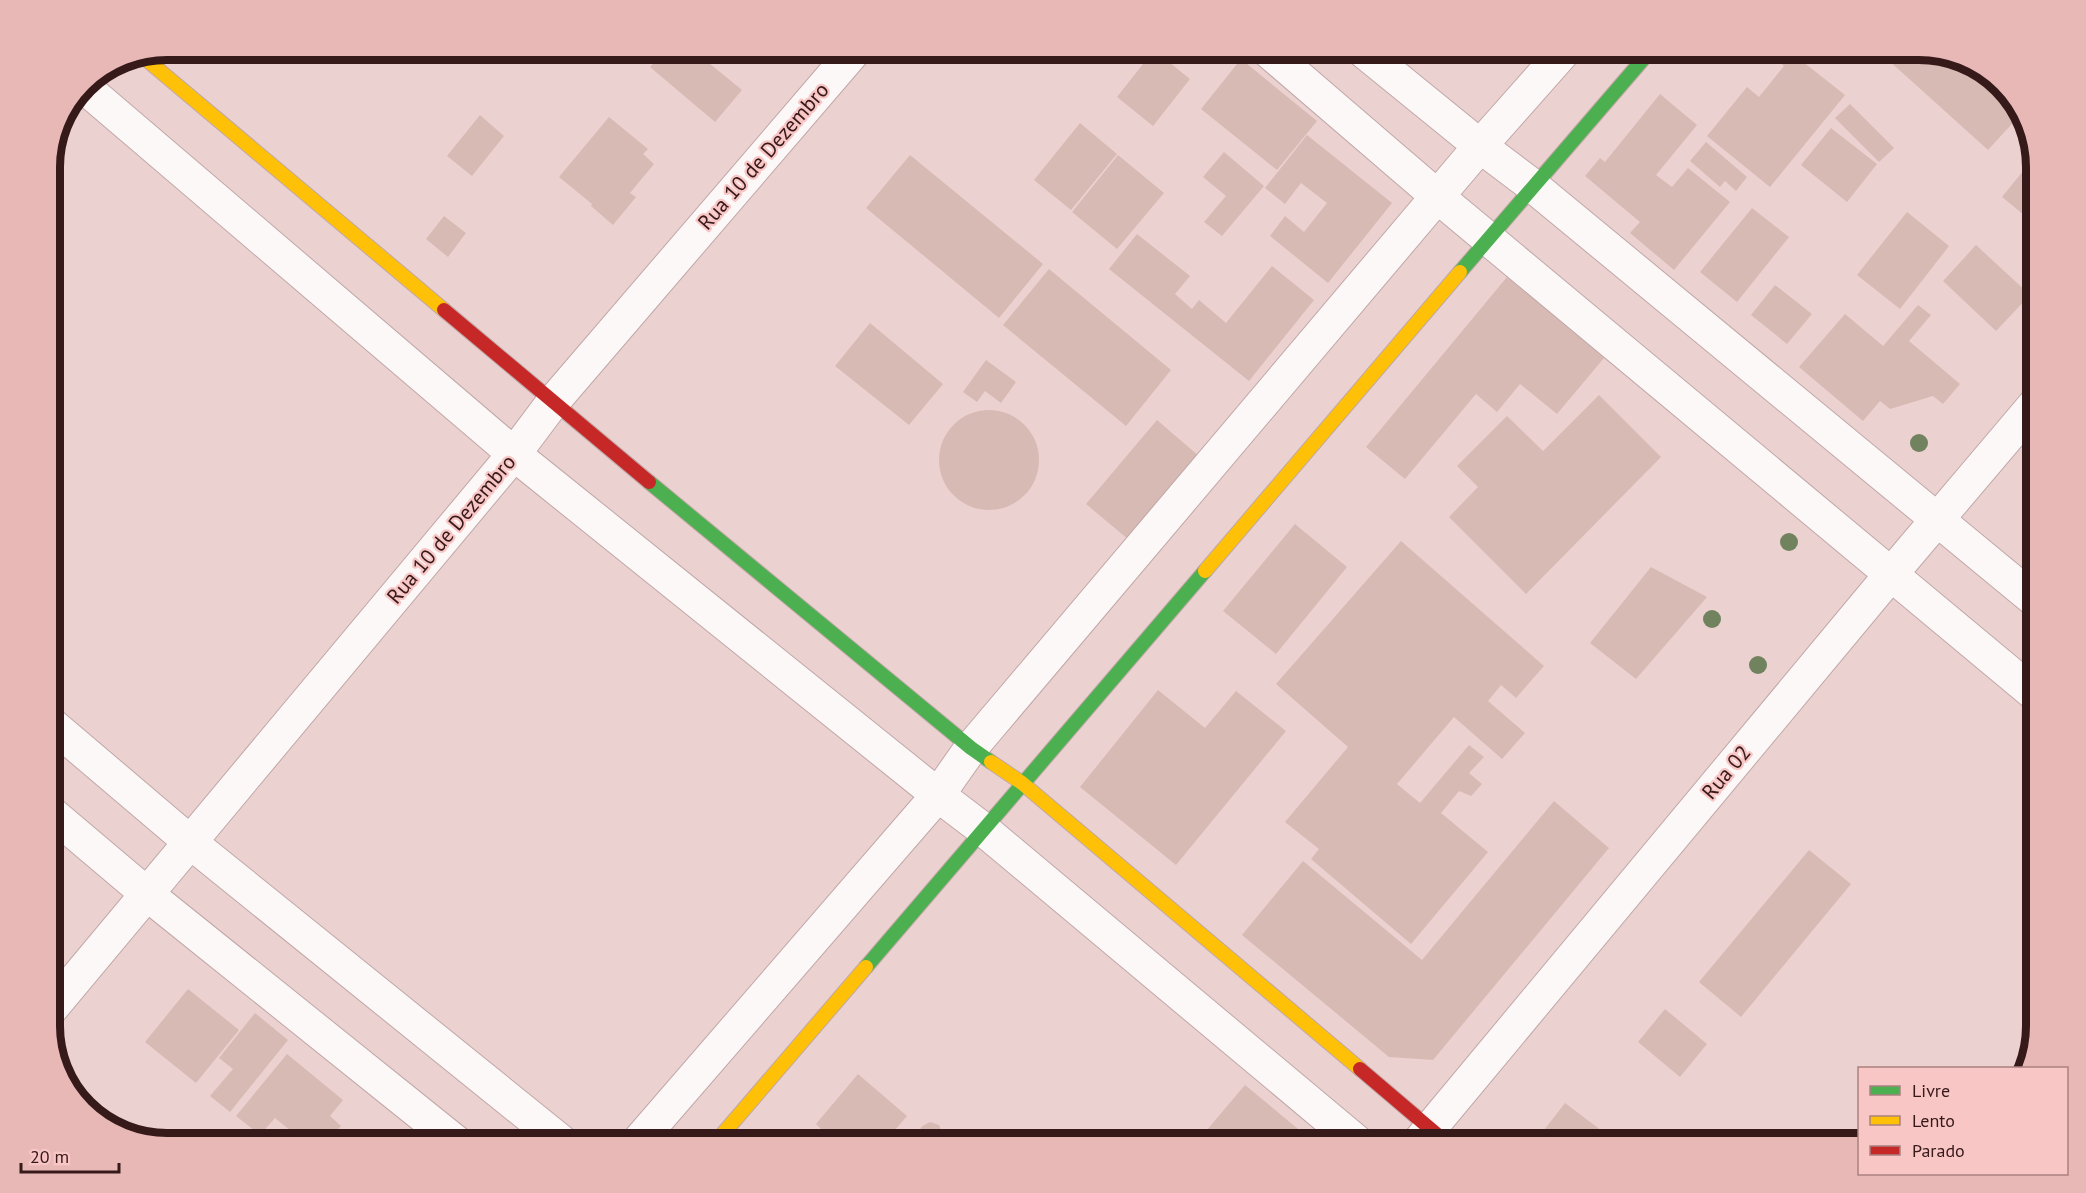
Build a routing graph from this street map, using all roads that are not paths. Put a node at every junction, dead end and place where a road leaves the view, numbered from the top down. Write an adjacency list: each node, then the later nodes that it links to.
1 (846, 60): 12 (street, Rua 10 de Dezembro)
2 (1279, 60): 10 (street)
3 (1374, 60): 8 (street)
4 (1556, 60): 8 (street)
5 (1642, 60): 9 (street)
6 (149, 62): 12 (street)
7 (91, 93): 14 (street)
8 (1480, 146): 9 (street); 10 (street)
9 (1533, 186): 11 (street); 15 (street)
10 (1438, 197): 11 (street); 20 (street)
11 (1488, 238): 16 (street); 21 (street)
12 (553, 402): 14 (street, Rua 10 de Dezembro); 20 (street)
13 (2026, 415): 15 (street, Rua 02)
14 (514, 454): 22 (street); 25 (street, Rua 10 de Dezembro)
15 (1938, 520): 16 (street, Rua 02); 17 (street)
16 (1892, 573): 18 (street); 34 (street, Rua 02)
17 (2026, 593)
18 (2026, 687)
19 (60, 732): 25 (street)
20 (971, 748): 21 (street); 22 (street)
21 (1022, 783): 24 (street); 33 (street)
22 (938, 795): 24 (street); 30 (street)
23 (60, 820): 26 (street)
24 (984, 830): 31 (street); 32 (street)
25 (189, 842): 26 (street, Rua 10 de Dezembro); 29 (street)
26 (147, 894): 27 (street, Rua 10 de Dezembro); 28 (street)
27 (60, 998)
28 (445, 1133)
29 (550, 1133)
30 (646, 1133)
31 (724, 1133)
32 (1346, 1133)
33 (1425, 1133)
34 (1435, 1133)

